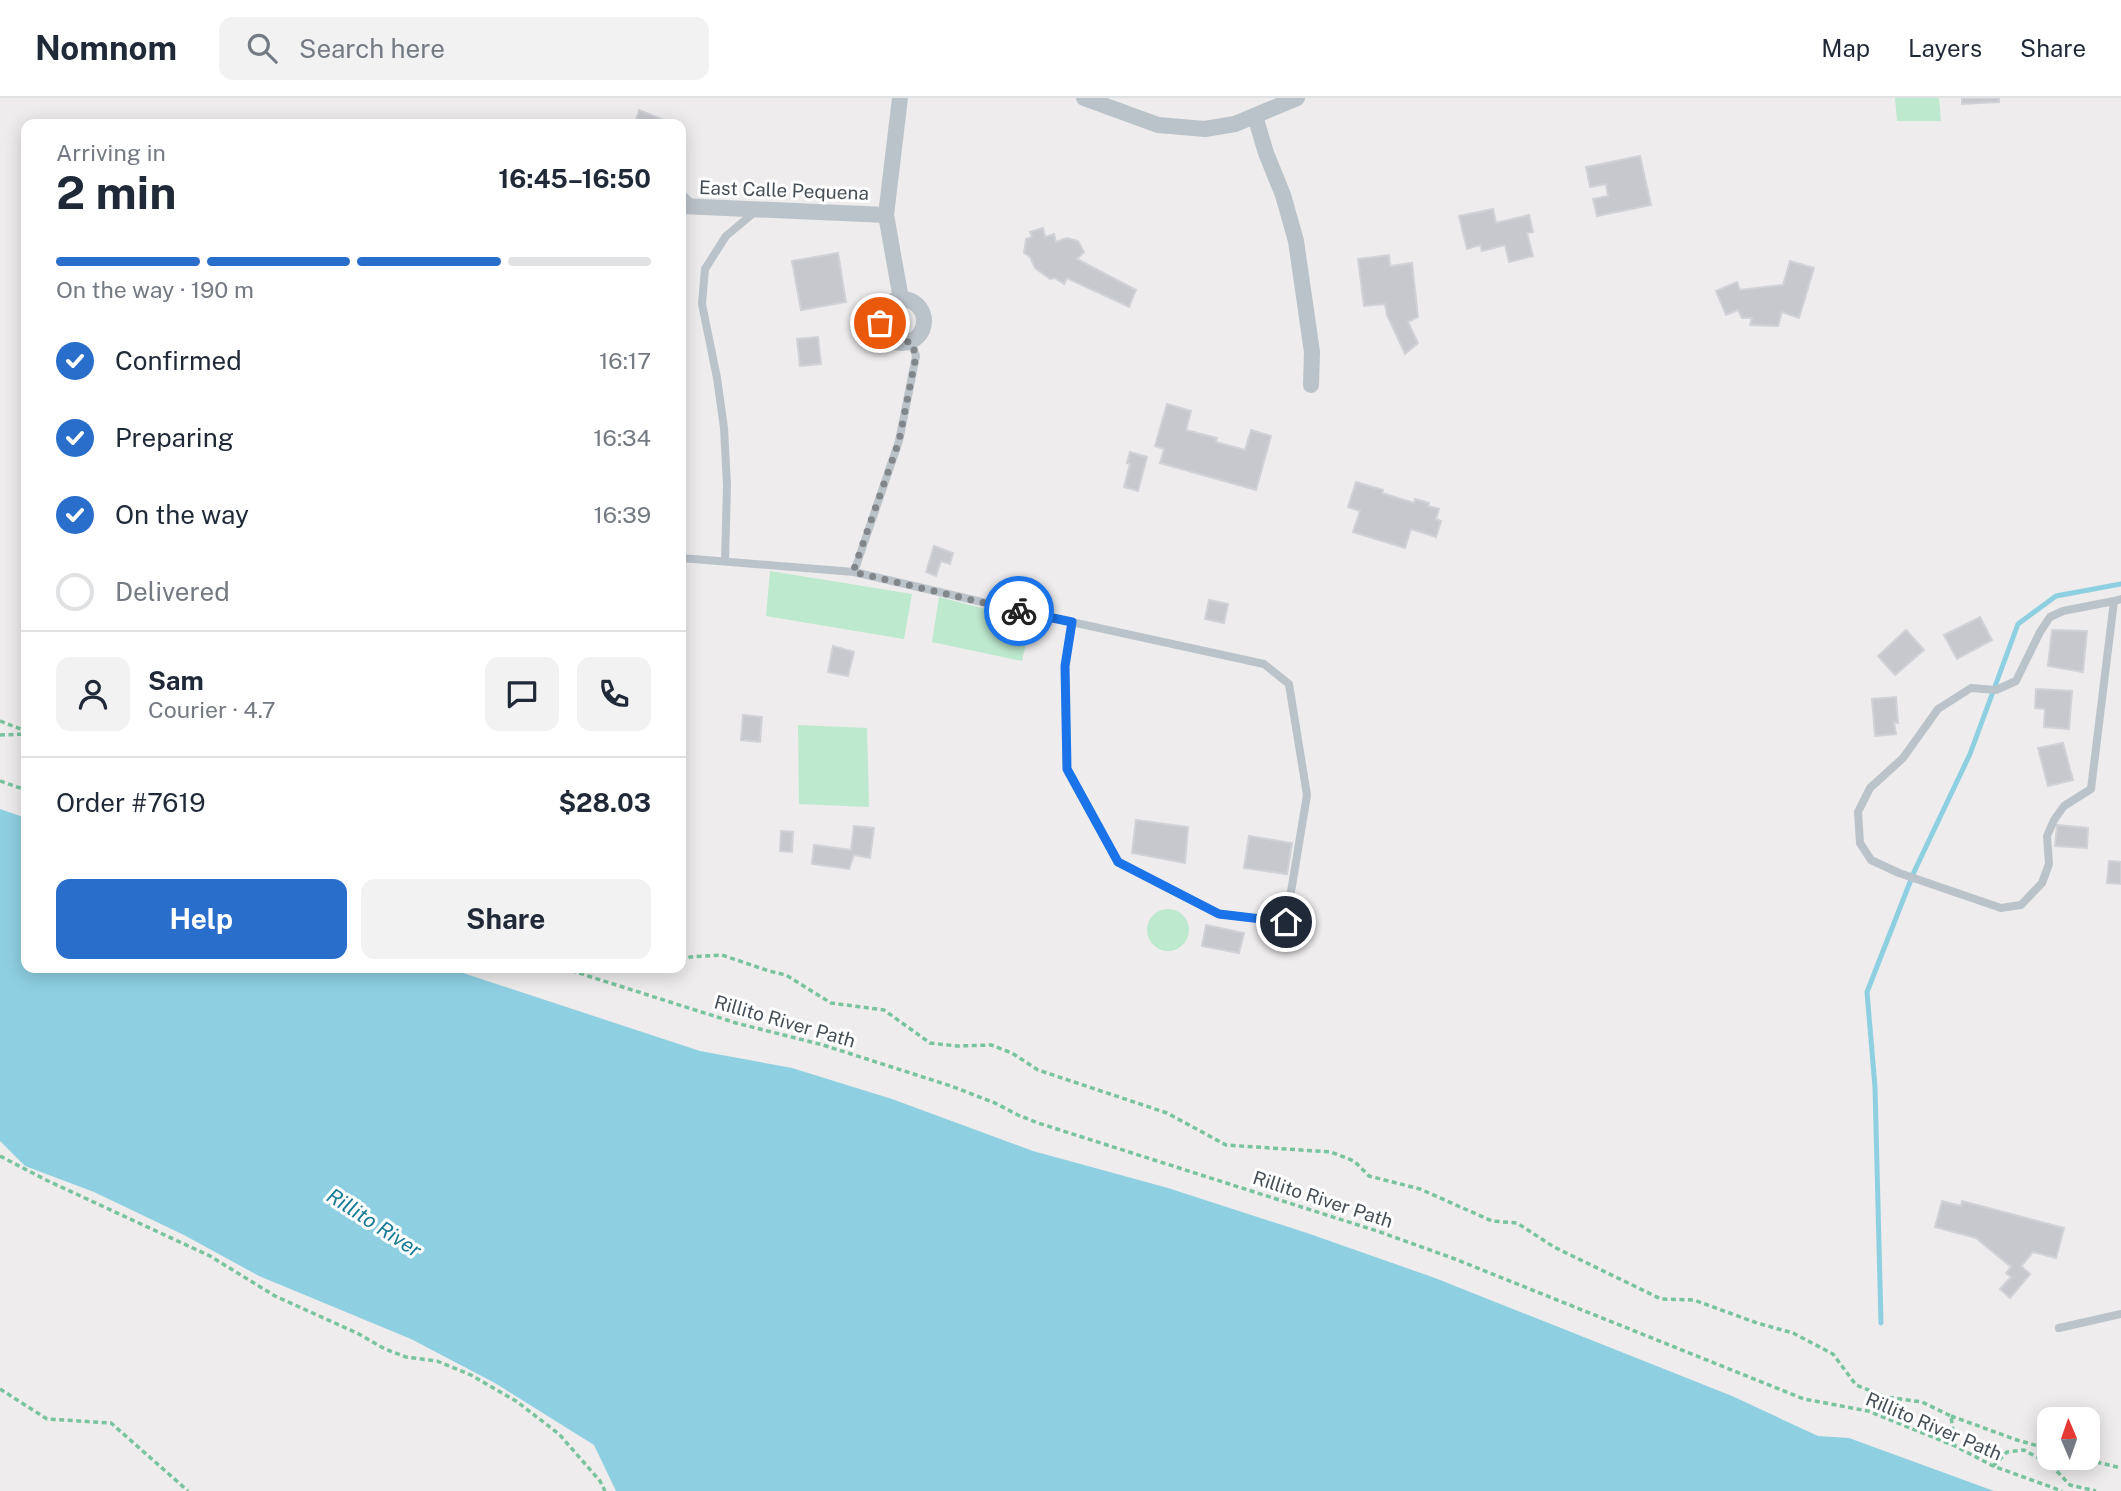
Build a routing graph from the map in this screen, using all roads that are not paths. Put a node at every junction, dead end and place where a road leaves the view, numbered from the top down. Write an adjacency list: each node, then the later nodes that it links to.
1 (900, 98): 7 (street)
2 (1084, 98): 4 (street)
3 (1297, 98): 4 (street)
4 (1255, 116): 10 (street)
5 (688, 205): 6 (street, East Calle Pequena)
6 (758, 209): 7 (street, East Calle Pequena); 12 (lane)
7 (886, 215): 8 (street)
8 (901, 299): 9 (street); 9 (street)
9 (911, 341): 13 (lane)
10 (1311, 385)
11 (686, 558): 12 (lane)
12 (726, 561): 13 (lane)
13 (853, 572): 15 (lane)
14 (2118, 600): 14 (lane)
15 (1072, 622): 15 (lane)
16 (2121, 1314): 17 (lane)
17 (2059, 1328)

